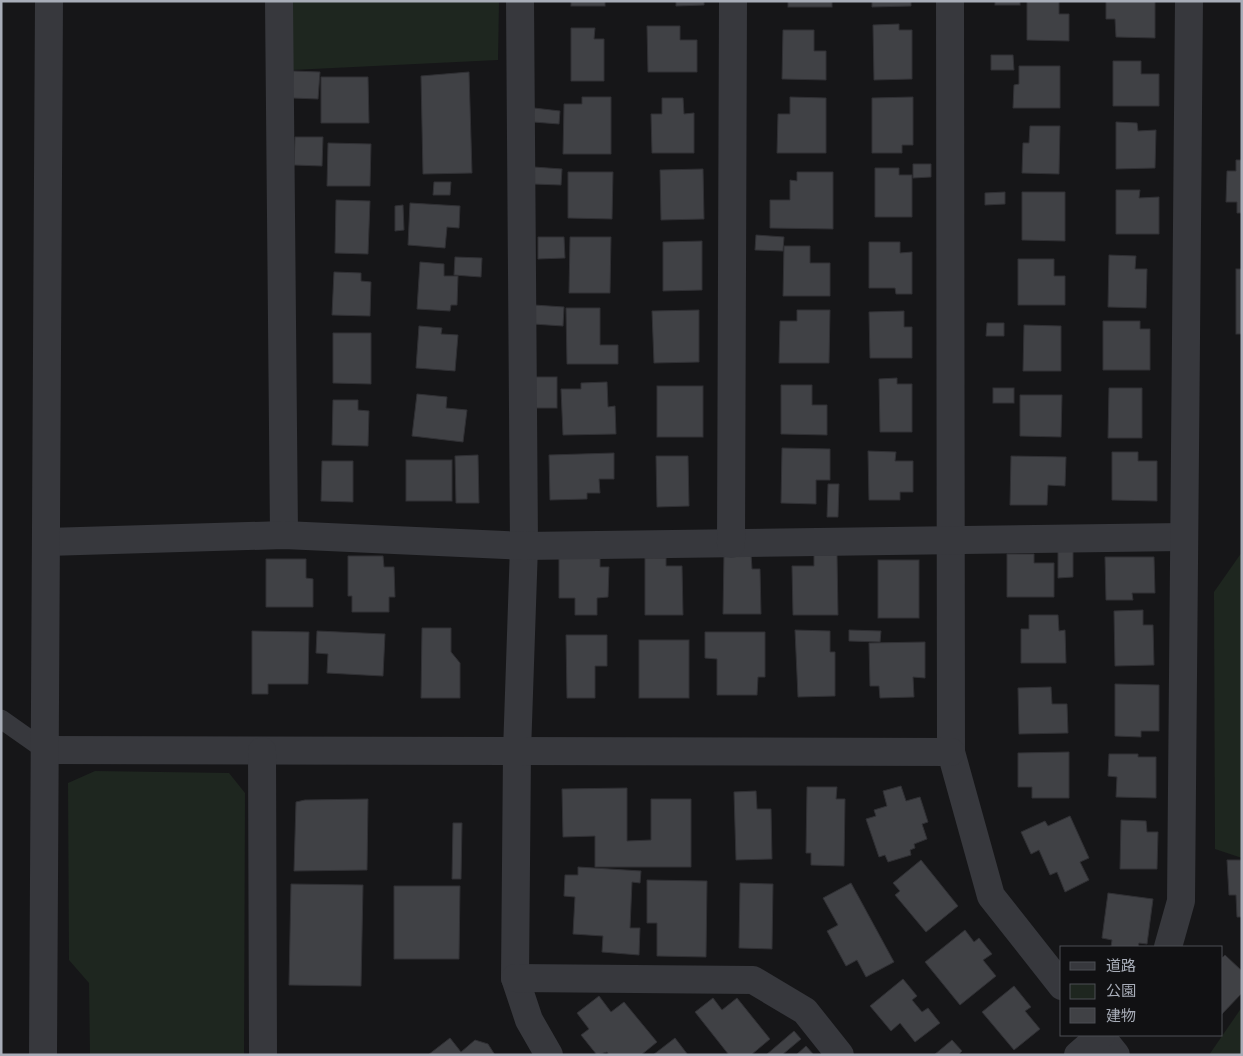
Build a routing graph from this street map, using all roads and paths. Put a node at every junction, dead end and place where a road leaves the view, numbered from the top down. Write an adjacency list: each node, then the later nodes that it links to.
1 (49, 1): 10 (street)
2 (279, 1): 7 (street)
3 (520, 1): 12 (street)
4 (733, 1): 11 (street)
5 (950, 1): 9 (street)
6 (1189, 1): 8 (street)
7 (284, 535): 10 (street); 12 (street)
8 (1183, 536): 9 (street); 18 (street)
9 (951, 541): 11 (street); 17 (street)
10 (47, 542): 14 (street)
11 (731, 544): 12 (street)
12 (524, 546): 16 (street)
13 (1, 719): 14 (lane)
14 (45, 750): 15 (street); 23 (street)
15 (262, 751): 16 (street); 24 (street)
16 (517, 752): 17 (street); 19 (street)
17 (951, 752): 20 (street)
18 (1168, 946)
19 (515, 978): 25 (street); 26 (street)
20 (1060, 983)
21 (1099, 1036): 27 (street)
22 (1101, 1036): 28 (street)
23 (43, 1055)
24 (263, 1055)
25 (548, 1055)
26 (840, 1055)
27 (1078, 1055)
28 (1116, 1055)

